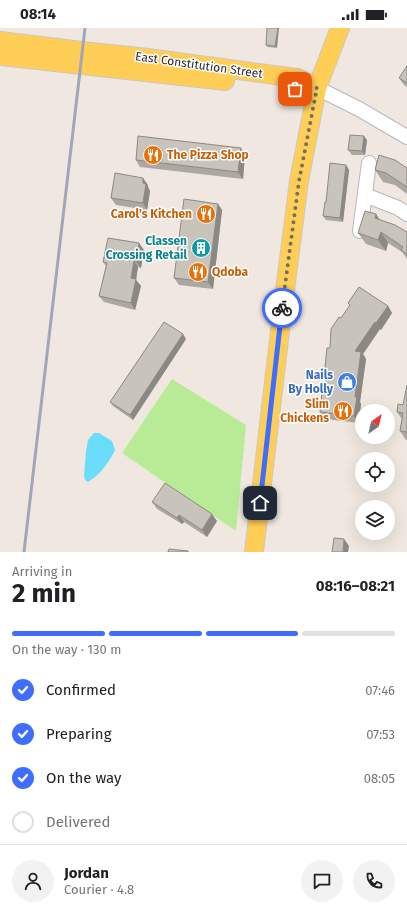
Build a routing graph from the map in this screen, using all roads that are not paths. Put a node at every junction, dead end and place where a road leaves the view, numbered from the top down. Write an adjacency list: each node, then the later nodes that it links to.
1 (340, 28): 4 (main road)
2 (0, 41): 4 (main road, East Constitution Street)
3 (0, 56): 4 (main road, East Constitution Street)
4 (317, 88): 5 (street); 10 (main road)
5 (407, 137)
6 (369, 164): 7 (street)
7 (365, 195): 8 (street); 9 (street)
8 (407, 214)
9 (360, 231)
10 (254, 552)

